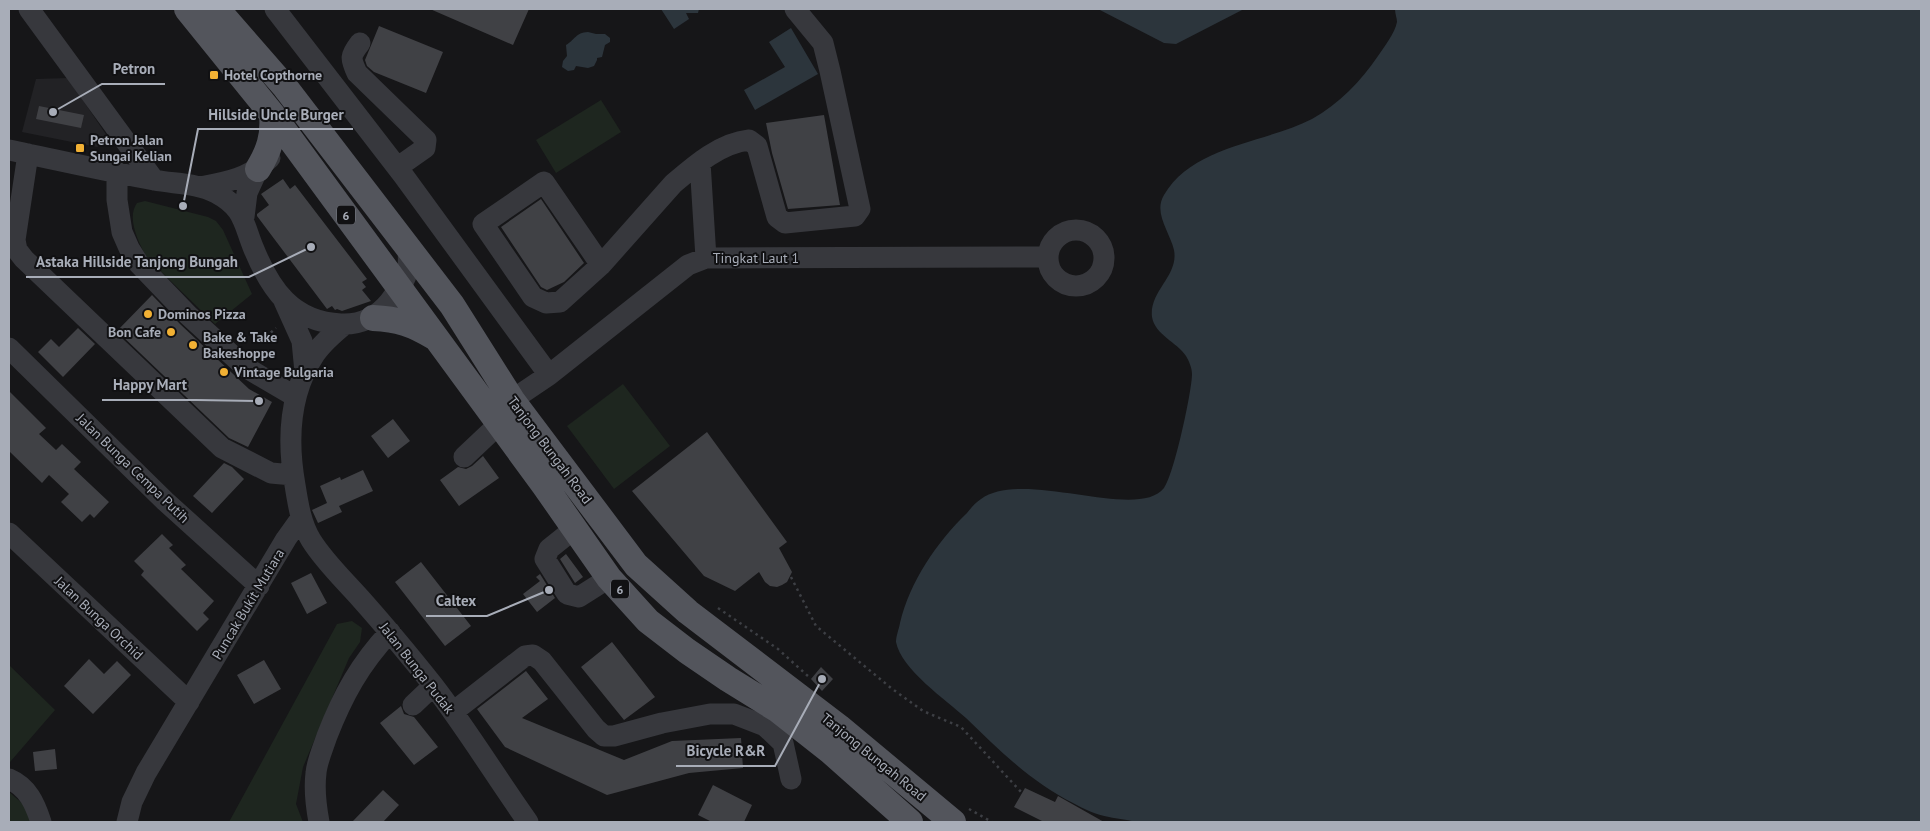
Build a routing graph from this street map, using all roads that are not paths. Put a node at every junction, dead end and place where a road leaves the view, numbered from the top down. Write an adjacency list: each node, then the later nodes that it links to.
1 (29, 9): 15 (street)
2 (187, 9): 7 (main road, Tanjong Bungah Road / 6)
3 (218, 9): 8 (main road, Tanjong Bungah Road / 6)
4 (275, 9): 12 (street)
5 (795, 9): 11 (street)
6 (360, 43): 12 (street)
7 (272, 114): 9 (main road, Tanjong Bungah Road / 6); 13 (main road)
8 (313, 126): 9 (street); 18 (main road, Tanjong Bungah Road / 6)
9 (292, 143): 13 (street); 22 (main road, Tanjong Bungah Road / 6)
10 (18, 152): 14 (street); 34 (street)
11 (700, 162): 20 (street); 21 (street)
12 (398, 167): 29 (street)
13 (258, 170): 16 (street); 17 (street)
14 (117, 172): 15 (street); 30 (street)
15 (154, 180): 16 (street)
16 (200, 187): 17 (street)
17 (244, 218): 23 (street)
18 (408, 250): 22 (street); 31 (main road, Tanjong Bungah Road / 6)
19 (1048, 257): 20 (street, Tingkat Laut 1)
20 (706, 258): 29 (street, Tingkat Laut 1)
21 (601, 265): 21 (street)
22 (400, 288): 24 (street); 26 (main road, Tanjong Bungah Road / 6)
23 (284, 301): 25 (street); 28 (street)
24 (373, 318): 25 (street); 26 (main road)
25 (345, 324): 28 (street)
26 (436, 338): 32 (main road, Tanjong Bungah Road / 6)
27 (9, 348): 39 (street, Jalan Bunga Cempa Putih)
28 (305, 372): 30 (street)
29 (549, 375): 31 (street, Tingkat Laut 1)
30 (296, 397): 34 (street)
31 (512, 400): 47 (main road, Tanjong Bungah Road / 6)
32 (499, 424): 33 (street); 36 (main road, Tanjong Bungah Road / 6)
33 (464, 457)
34 (293, 475): 35 (street)
35 (301, 518): 39 (street, Puncak Bukit Mutiara); 40 (street, Jalan Bunga Pudak)
36 (574, 529): 38 (main road, Tanjong Bungah Road / 6); 38 (street)
37 (9, 533): 42 (street, Jalan Bunga Orchid)
38 (609, 578): 52 (main road, Tanjong Bungah Road / 6)
39 (259, 586): 42 (street, Puncak Bukit Mutiara)
40 (390, 632): 41 (street, Jalan Bunga Pudak); 50 (street)
41 (433, 686): 43 (street); 44 (street, Jalan Bunga Pudak)
42 (189, 702): 49 (street, Puncak Bukit Mutiara)
43 (413, 705)
44 (453, 712): 46 (street); 51 (street, Jalan Bunga Pudak)
45 (9, 779): 48 (street)
46 (792, 780)
47 (960, 815)
48 (42, 822)
49 (127, 822)
50 (319, 822)
51 (528, 822)
52 (910, 822)

